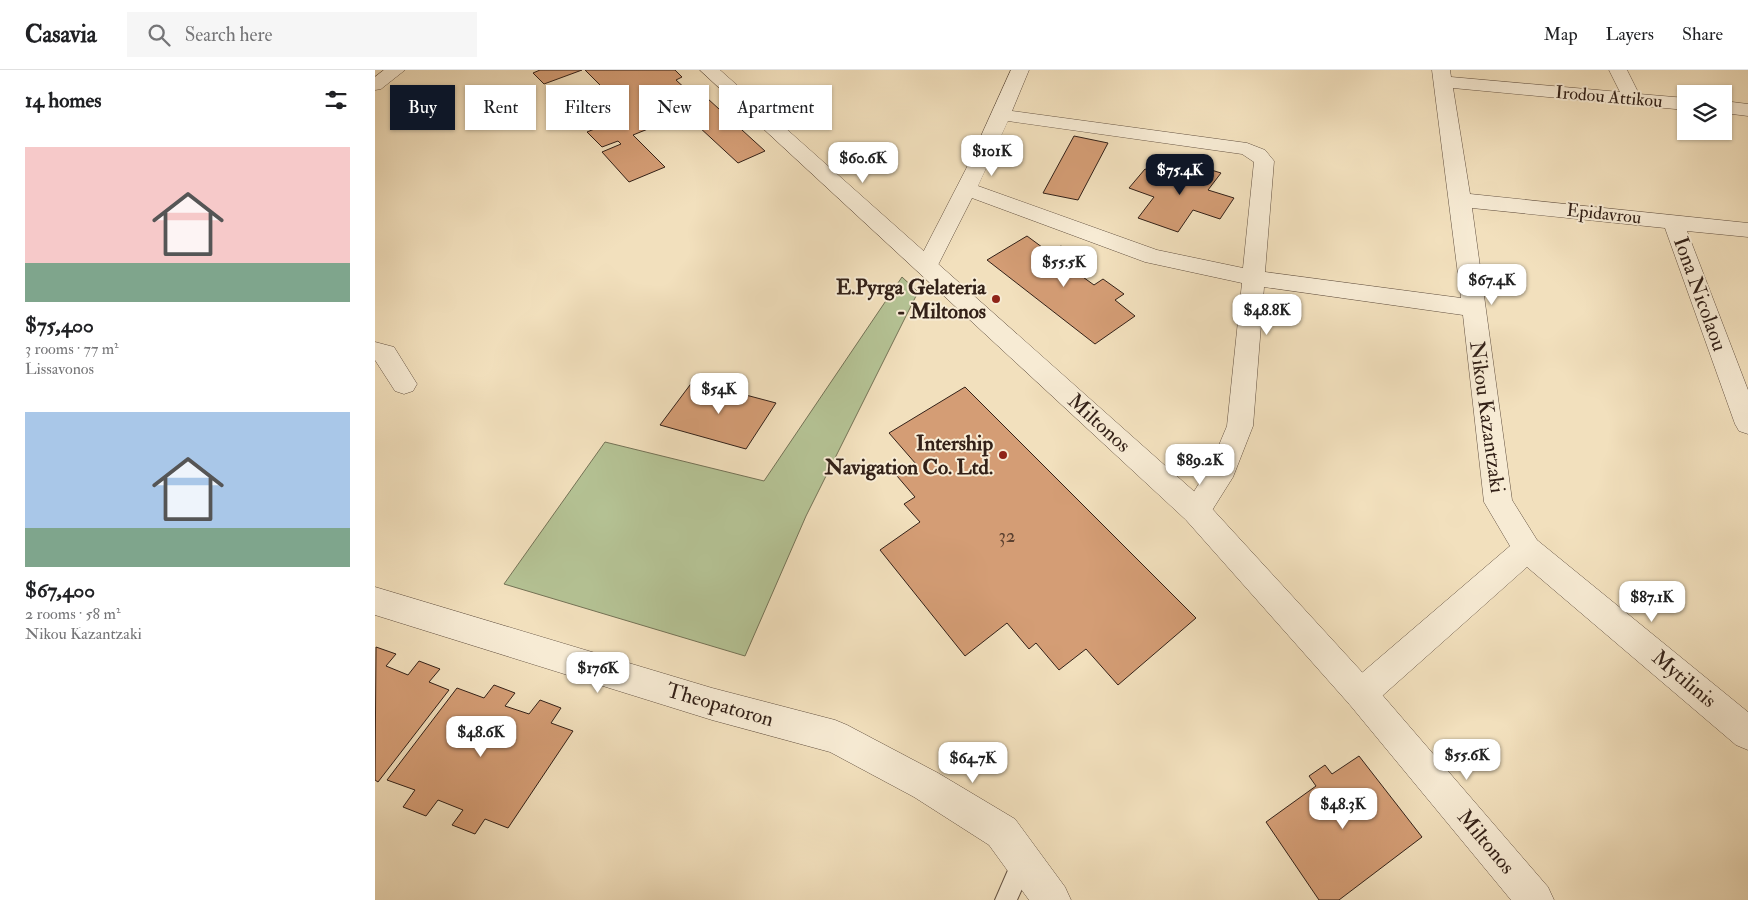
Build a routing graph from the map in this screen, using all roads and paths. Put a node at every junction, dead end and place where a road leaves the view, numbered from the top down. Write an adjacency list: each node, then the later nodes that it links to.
1 (396, 70): 6 (street)
2 (709, 70): 16 (street, Miltonos)
3 (1020, 70): 11 (street)
4 (1618, 70): 7 (street)
5 (1442, 76): 7 (street, Irodou Attikou); 13 (street, Nikou Kazantzaki)
6 (375, 84)
7 (1632, 99): 8 (street, Irodou Attikou)
8 (1677, 103)
9 (1732, 108): 10 (street)
10 (1748, 110)
11 (1002, 115): 12 (street); 17 (street)
12 (967, 189): 16 (street); 17 (street)
13 (1460, 200): 14 (street, Epidavrou); 18 (street, Nikou Kazantzaki)
14 (1673, 221): 15 (street, Epidavrou); 21 (street, Iona Nicolaou)
15 (1748, 230)
16 (927, 266): 22 (street, Miltonos)
17 (1253, 278): 18 (street); 22 (street)
18 (1473, 308): 23 (street, Nikou Kazantzaki)
19 (375, 351): 20 (street)
20 (405, 384)
21 (1748, 424)
22 (1195, 511): 25 (street, Miltonos)
23 (1527, 549): 25 (street); 26 (street, Mytilinis)
24 (375, 601): 27 (street, Theopatoron)
25 (1361, 694): 30 (street, Miltonos)
26 (1748, 732)
27 (1023, 862): 28 (lane); 29 (street, Theopatoron)
28 (1006, 900)
29 (1052, 900)
30 (1535, 900)

